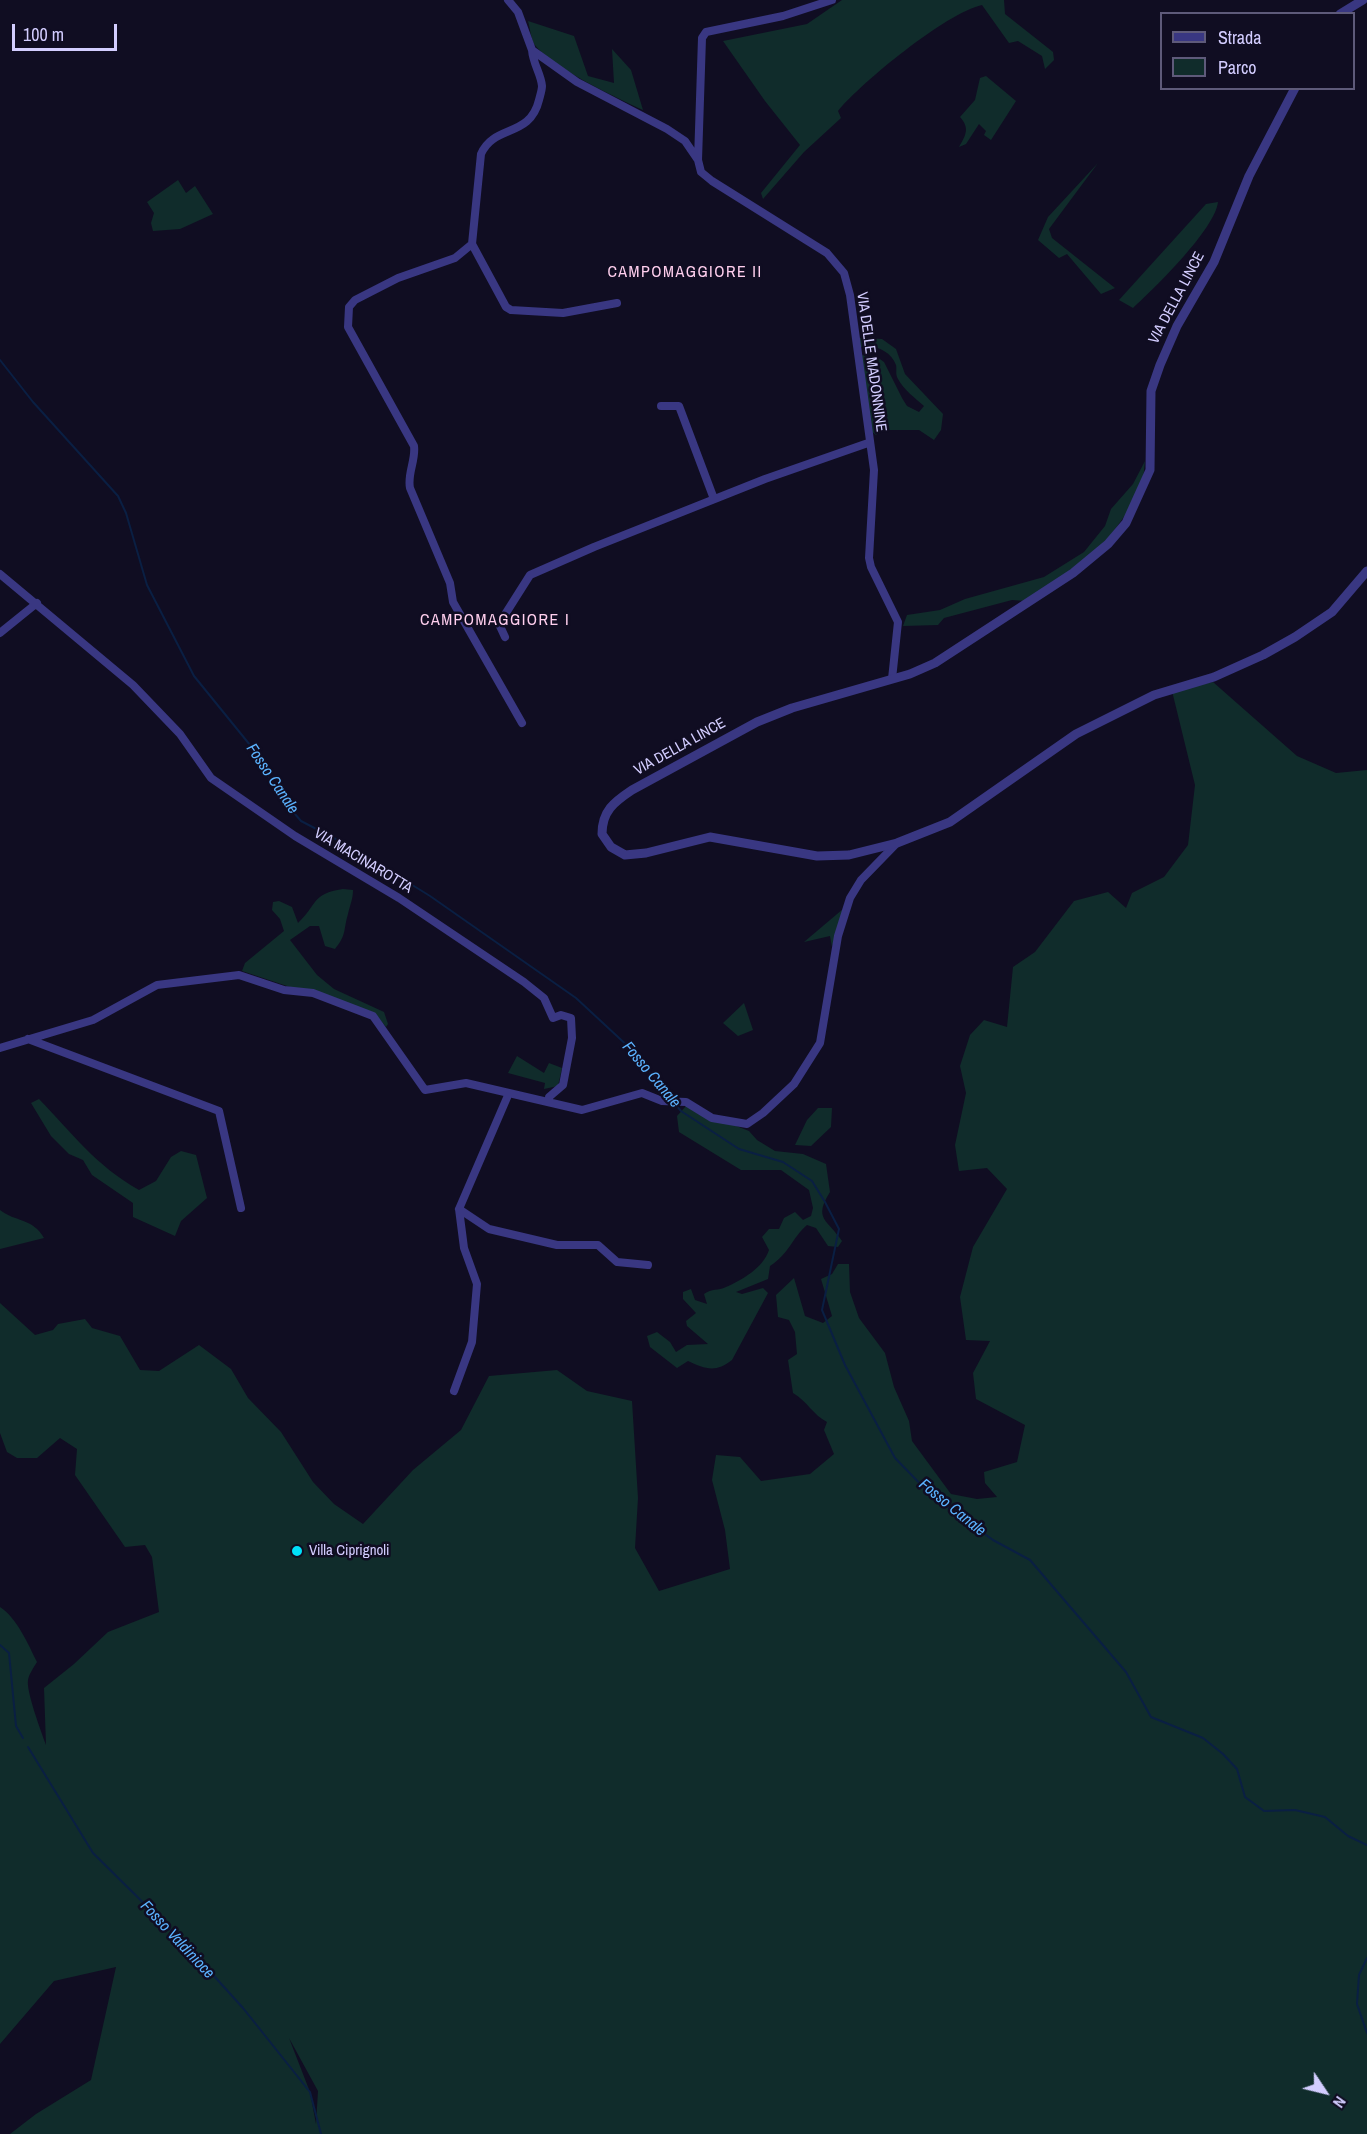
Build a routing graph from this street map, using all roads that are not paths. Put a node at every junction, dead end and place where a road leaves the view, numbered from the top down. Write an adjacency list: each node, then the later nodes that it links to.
1 (508, 0): 5 (street)
2 (832, 0): 7 (street)
3 (1363, 0): 4 (street)
4 (1343, 12)
5 (532, 50): 7 (street, VIA DELLE MADONNINE); 8 (street)
6 (1294, 90): 18 (street, VIA DELLA LINCE)
7 (698, 160): 11 (street, VIA DELLE MADONNINE)
8 (472, 244): 9 (street); 19 (street)
9 (617, 303)
10 (661, 406): 12 (street)
11 (868, 443): 12 (street); 18 (street, VIA DELLE MADONNINE)
12 (714, 499): 17 (street)
13 (1367, 571): 20 (street, VIA DELLA LINCE)
14 (0, 574): 15 (street, VIA MACINAROTTA)
15 (37, 603): 16 (street); 24 (street, VIA MACINAROTTA)
16 (0, 633)
17 (506, 637)
18 (892, 679): 20 (street, VIA DELLA LINCE)
19 (522, 723)
20 (897, 843): 24 (street)
21 (28, 1039): 22 (street); 23 (street); 25 (street)
22 (0, 1048)
23 (509, 1093): 24 (street); 26 (street)
24 (549, 1102)
25 (241, 1208)
26 (459, 1209): 27 (street); 28 (street)
27 (648, 1265)
28 (454, 1391)

